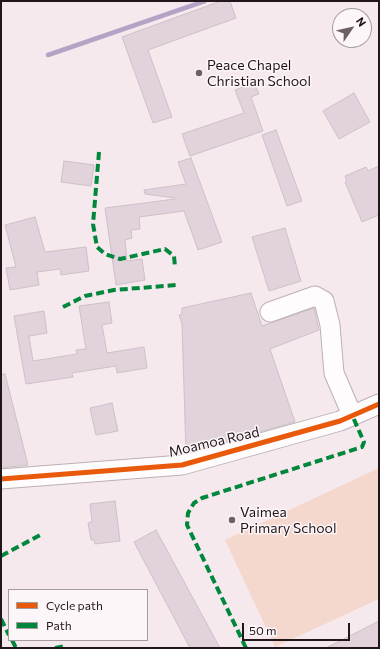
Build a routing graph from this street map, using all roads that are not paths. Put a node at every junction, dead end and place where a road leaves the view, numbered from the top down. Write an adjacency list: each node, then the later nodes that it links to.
1 (270, 312): 3 (street)
2 (379, 404): 3 (street, Moamoa Road)
3 (352, 415): 4 (street, Moamoa Road)
4 (1, 479)

